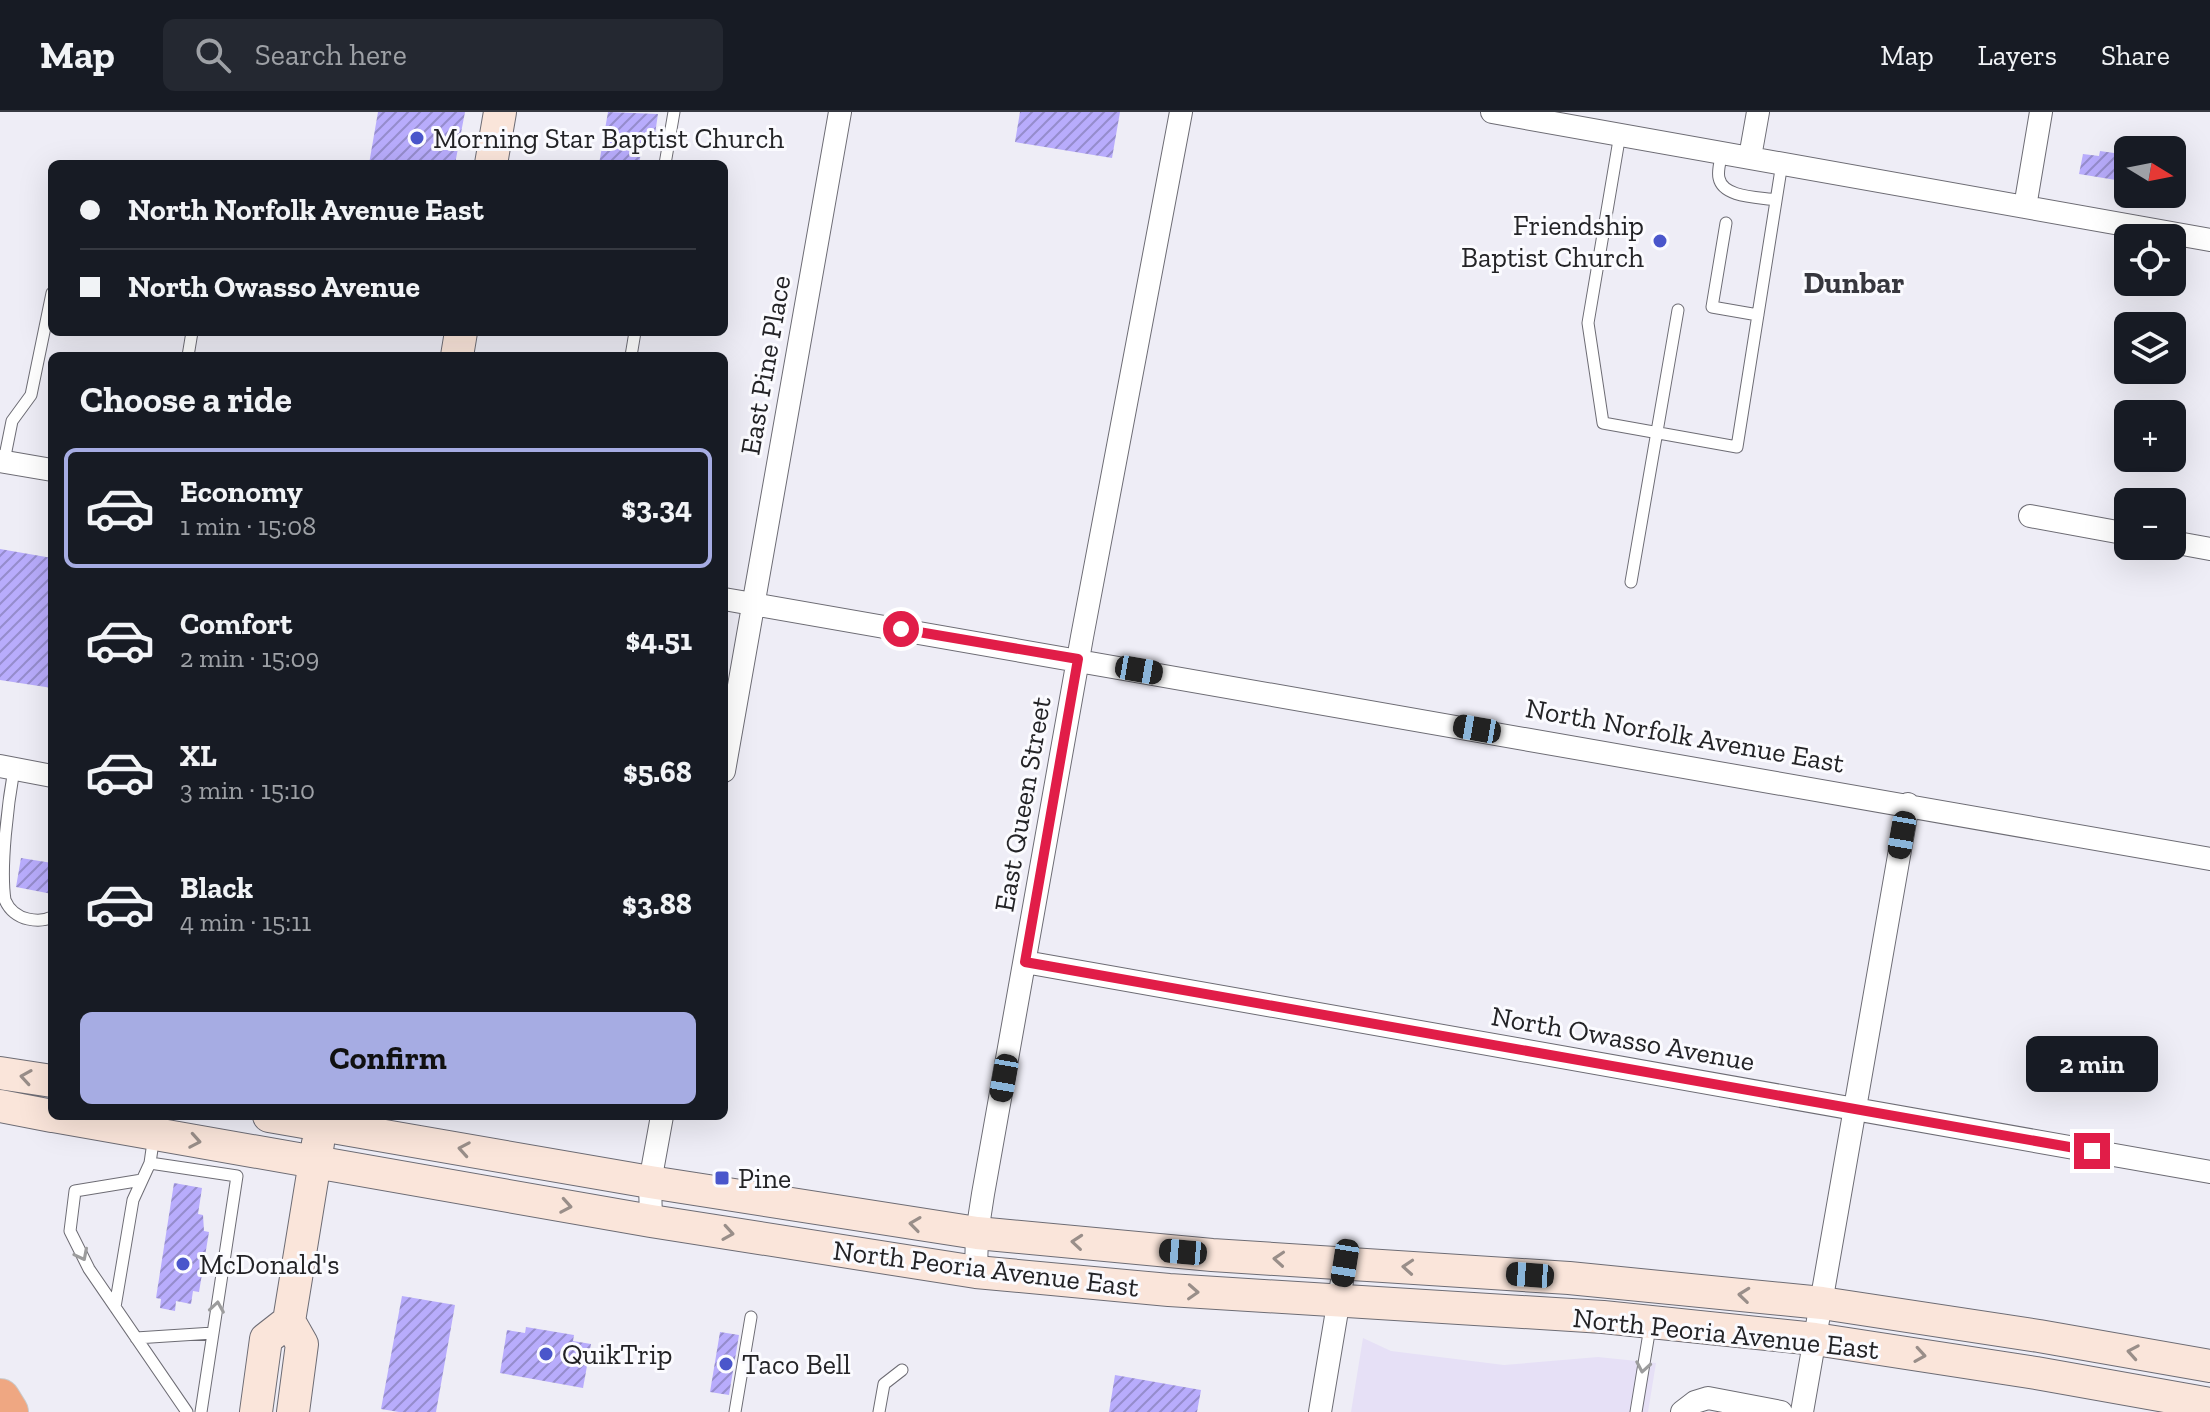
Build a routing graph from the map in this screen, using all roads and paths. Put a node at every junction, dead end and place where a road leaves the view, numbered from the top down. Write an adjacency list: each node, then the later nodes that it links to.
1 (500, 112): 11 (main road)
2 (674, 112): 12 (lane)
3 (840, 112): 32 (street, East Pine Place)
4 (1181, 112): 33 (street, East Queen Street)
5 (1492, 112): 8 (street)
6 (1758, 112): 10 (street)
7 (2041, 112): 16 (street)
8 (1610, 126): 9 (street); 23 (lane)
9 (1722, 152): 10 (street); 14 (lane)
10 (1750, 157): 13 (street)
11 (492, 160)
12 (666, 160)
13 (1782, 163): 15 (lane); 16 (street)
14 (1732, 193): 15 (lane); 17 (lane)
15 (1776, 200): 22 (lane)
16 (2025, 207): 19 (street)
17 (1729, 208)
18 (1726, 223): 22 (lane)
19 (2210, 240)
20 (1678, 310): 23 (lane)
21 (48, 312): 24 (lane)
22 (1758, 315): 23 (lane)
23 (1657, 433): 30 (lane)
24 (2, 461): 25 (street)
25 (48, 469)
26 (2030, 516): 27 (street)
27 (2114, 531)
28 (2186, 545): 29 (street)
29 (2210, 549)
30 (1631, 582)
31 (728, 600): 32 (street, North Norfolk Avenue East)
32 (754, 604): 33 (street, North Norfolk Avenue East); 34 (street, East Pine Place)
33 (1078, 659): 37 (street, North Norfolk Avenue East); 40 (street, East Queen Street)
34 (728, 749)
35 (7, 768): 36 (street); 39 (lane)
36 (48, 775)
37 (1908, 804): 38 (street, North Norfolk Avenue East); 44 (street)
38 (2210, 859)
39 (48, 919)
40 (1025, 962): 44 (street, North Owasso Avenue); 55 (street, East Queen Street)
41 (0, 1073): 42 (main road, one-way to 41)
42 (48, 1080)
43 (0, 1106): 45 (main road, North Peoria Avenue East)
44 (1855, 1110): 51 (street, North Owasso Avenue); 59 (street)
45 (48, 1115)
46 (64, 1120): 49 (main road, North Peoria Avenue East)
47 (322, 1120): 50 (main road); 53 (main road, North Peoria Avenue East, one-way to 47)
48 (661, 1120): 53 (street)
49 (152, 1148): 50 (main road, North Peoria Avenue East, one-way to 50); 52 (lane); 64 (lane, one-way to 49)
50 (315, 1163): 54 (main road, North Peoria Avenue East, one-way to 54); 62 (main road)
51 (2210, 1172)
52 (142, 1180): 60 (lane); 60 (lane, one-way to 60)
53 (650, 1182): 54 (street); 55 (main road, North Peoria Avenue East, one-way to 53)
54 (651, 1221): 57 (main road, North Peoria Avenue East, one-way to 57)
55 (977, 1233): 56 (main road, North Peoria Avenue East, one-way to 55); 57 (street, East Queen Street)
56 (1345, 1263): 58 (street); 59 (main road, North Peoria Avenue East, one-way to 56)
57 (976, 1272): 58 (main road, North Peoria Avenue East, one-way to 58)
58 (1339, 1300): 63 (main road, North Peoria Avenue East); 79 (street)
59 (1822, 1303): 66 (street); 67 (main road, North Peoria Avenue East, one-way to 59)
60 (115, 1307): 65 (lane)
61 (751, 1317): 77 (lane)
62 (289, 1321): 75 (main road); 76 (main road)
63 (1651, 1322): 66 (main road, North Peoria Avenue East); 80 (lane, one-way to 80)
64 (213, 1333): 65 (lane); 74 (lane)
65 (136, 1338): 73 (lane)
66 (1815, 1339): 70 (main road, North Peoria Avenue East, one-way to 70); 82 (street)
67 (2210, 1366)
68 (902, 1370): 78 (lane)
69 (0, 1399): 72 (highway)
70 (2210, 1404)
71 (1689, 1407): 81 (street)
72 (8, 1412)
73 (187, 1412)
74 (201, 1412)
75 (256, 1412)
76 (293, 1412)
77 (735, 1412)
78 (879, 1412)
79 (1320, 1412)
80 (1636, 1412)
81 (1781, 1412)
82 (1802, 1412)

